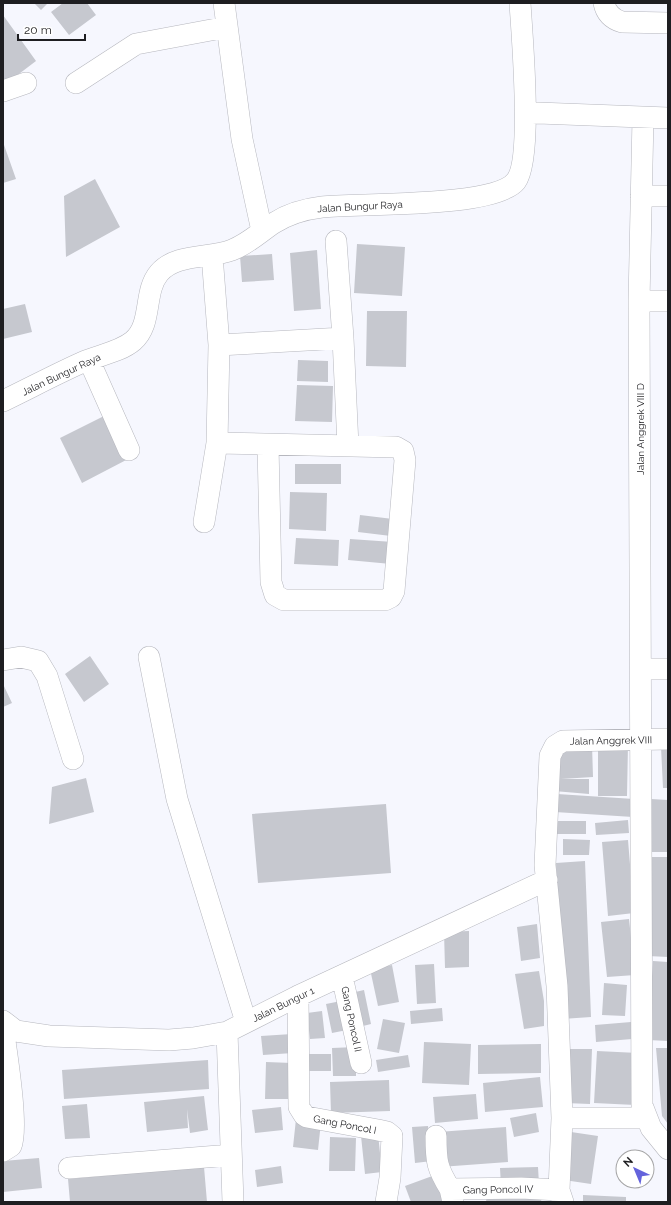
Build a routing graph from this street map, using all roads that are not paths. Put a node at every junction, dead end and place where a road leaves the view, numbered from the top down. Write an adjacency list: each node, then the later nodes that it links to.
1 (224, 3): 5 (street)
2 (520, 3): 9 (street, Jalan Bungur Raya)
3 (607, 9): 4 (street)
4 (668, 23)
5 (227, 27): 7 (street); 14 (street)
6 (26, 83): 8 (street)
7 (76, 83)
8 (3, 91)
9 (526, 114): 10 (street); 14 (street, Jalan Bungur Raya)
10 (643, 118): 11 (street); 12 (street, Jalan Anggrek VIII D)
11 (668, 118)
12 (641, 196): 13 (street); 17 (street, Jalan Anggrek VIII D)
13 (668, 196)
14 (262, 231): 16 (street, Jalan Bungur Raya)
15 (336, 241): 19 (street)
16 (212, 255): 20 (street); 21 (street, Jalan Bungur Raya)
17 (639, 301): 18 (street); 30 (street, Jalan Anggrek VIII D)
18 (668, 301)
19 (343, 338): 20 (street); 25 (street)
20 (219, 345): 23 (street)
21 (89, 360): 22 (street, Jalan Bungur Raya); 26 (street)
22 (3, 401)
23 (217, 444): 24 (street); 27 (street)
24 (268, 445): 25 (street); 25 (street)
25 (348, 446)
26 (129, 450)
27 (204, 522)
28 (150, 657): 39 (street)
29 (3, 660): 34 (street)
30 (642, 669): 31 (street); 33 (street, Jalan Anggrek VIII D)
31 (668, 669)
32 (668, 739): 33 (street, Jalan Anggrek VIII)
33 (642, 740): 35 (street, Jalan Anggrek VIII); 44 (street, Jalan Anggrek VIII D)
34 (73, 759)
35 (547, 880): 36 (street, Jalan Bungur 1); 43 (street)
36 (342, 976): 37 (street, Jalan Bungur 1); 42 (street, Gang Poncol II)
37 (298, 996): 39 (street, Jalan Bungur 1); 53 (street, Gang Poncol I)
38 (3, 1021): 41 (street, Jalan Bungur 1)
39 (246, 1022): 41 (street, Jalan Bungur 1)
40 (3, 1027): 47 (street)
41 (227, 1032): 48 (street)
42 (361, 1063)
43 (562, 1118): 44 (street); 51 (street)
44 (646, 1118): 46 (street)
45 (436, 1136): 50 (street)
46 (668, 1149)
47 (3, 1151)
48 (231, 1155): 49 (street); 52 (street)
49 (69, 1168)
50 (452, 1196): 51 (street, Gang Poncol IV)
51 (561, 1196)
52 (233, 1202)
53 (386, 1202)

